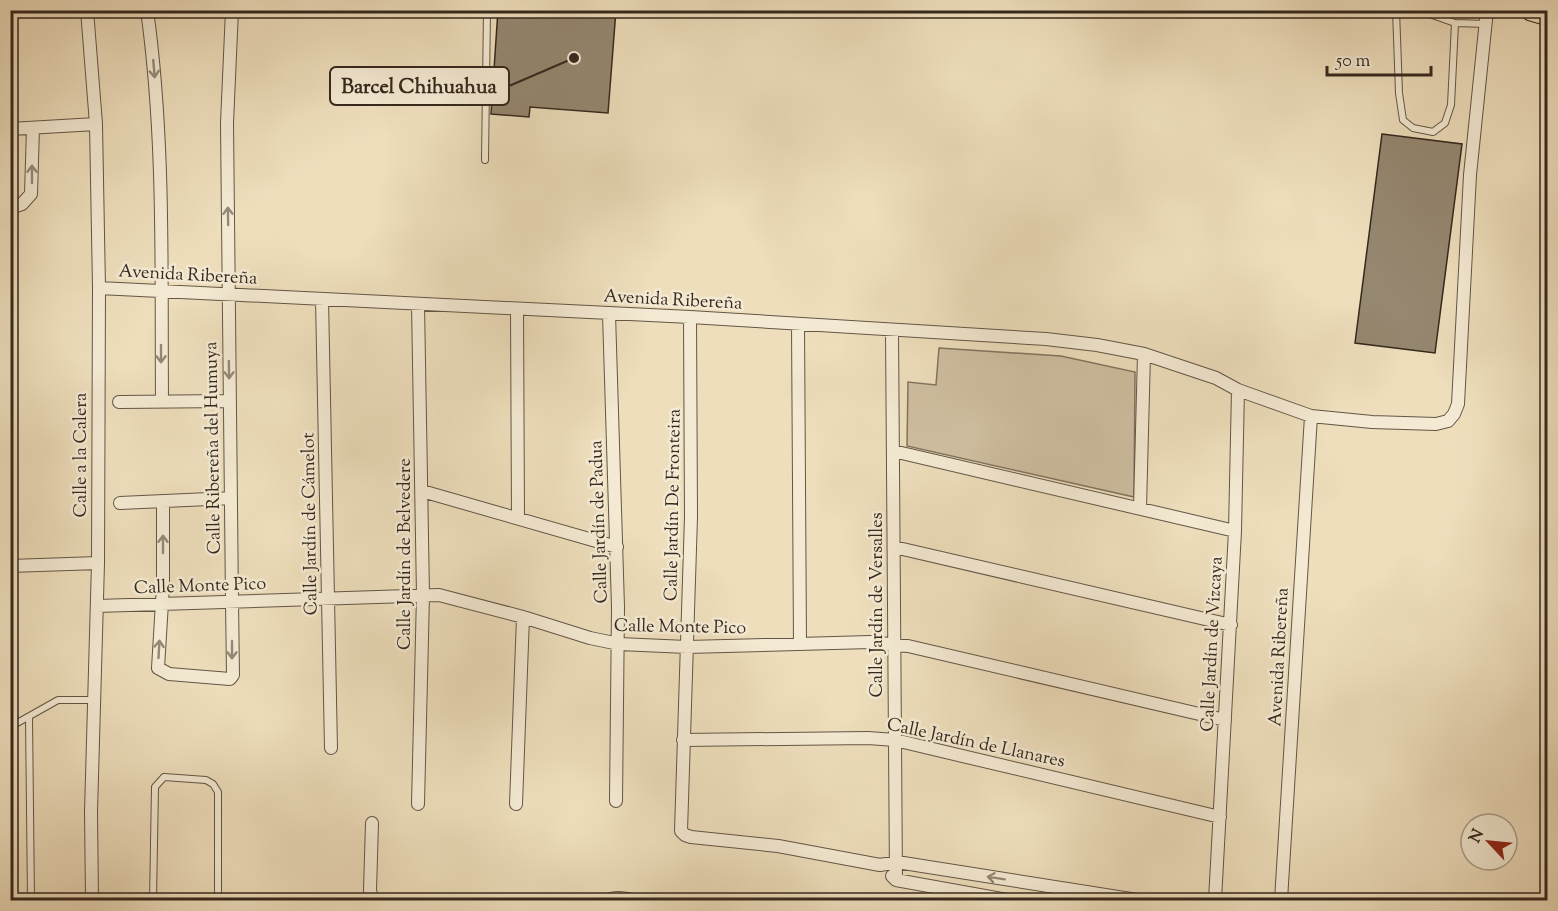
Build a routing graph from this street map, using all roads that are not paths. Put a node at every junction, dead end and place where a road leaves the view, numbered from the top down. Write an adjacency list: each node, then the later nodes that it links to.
1 (87, 10): 12 (street, Calle a la Calera)
2 (147, 10): 18 (street, one-way to 18)
3 (232, 10): 19 (street, Calle Ribereña del Humuya, one-way to 3)
4 (487, 10): 15 (lane)
5 (1396, 10): 10 (lane)
6 (1418, 10): 10 (lane)
7 (1487, 10): 11 (street)
8 (1531, 10): 9 (highway)
9 (1548, 15)
10 (1455, 23): 11 (lane)
11 (1486, 24): 32 (street, Avenida Ribereña)
12 (96, 124): 13 (street); 17 (street, Calle a la Calera)
13 (33, 128): 14 (street); 16 (street, one-way to 13)
14 (10, 129)
15 (485, 160)
16 (10, 208)
17 (99, 288): 18 (street, Avenida Ribereña); 43 (street, Calle a la Calera)
18 (161, 290): 19 (street, Avenida Ribereña); 31 (street, one-way to 31)
19 (229, 294): 20 (street, Avenida Ribereña); 29 (street, Calle Ribereña del Humuya, one-way to 29)
20 (322, 299): 21 (street, Avenida Ribereña); 46 (street, Calle Jardín de Cámelot)
21 (418, 304): 22 (street, Avenida Ribereña); 34 (street, Calle Jardín de Belvedere)
22 (517, 309): 23 (street, Avenida Ribereña); 39 (street)
23 (609, 314): 24 (street, Avenida Ribereña); 42 (street, Calle Jardín de Padua)
24 (690, 317): 25 (street, Avenida Ribereña); 55 (street, Calle Jardín De Fronteira)
25 (798, 324): 26 (street, Avenida Ribereña); 52 (street)
26 (892, 330): 27 (street, Avenida Ribereña); 33 (street, Calle Jardín de Versalles)
27 (1144, 354): 28 (street, Avenida Ribereña); 38 (street)
28 (1238, 390): 32 (street, Avenida Ribereña); 40 (street, Calle Jardín de Vizcaya)
29 (230, 401): 31 (street); 35 (street, Calle Ribereña del Humuya)
30 (119, 402): 31 (street)
31 (162, 402)
32 (1311, 416): 82 (street, Avenida Ribereña)
33 (893, 451): 38 (street); 41 (street, Calle Jardín de Versalles)
34 (422, 491): 39 (street); 45 (street, Calle Jardín de Belvedere)
35 (231, 498): 36 (street); 47 (street, Calle Ribereña del Humuya)
36 (163, 501): 37 (street); 48 (street, Calle Ribereña del Humuya, one-way to 36)
37 (120, 503)
38 (1140, 508): 40 (street)
39 (518, 518): 42 (street)
40 (1235, 531): 51 (street, Calle Jardín de Vizcaya)
41 (894, 547): 51 (street); 53 (street, Calle Jardín de Versalles)
42 (617, 548): 54 (street, Calle Jardín de Padua)
43 (98, 563): 44 (street); 49 (street, Calle a la Calera)
44 (10, 566)
45 (423, 595): 46 (street, Calle Monte Pico); 50 (street, Calle Monte Pico); 64 (street, Calle Jardín de Belvedere)
46 (328, 599): 47 (street, Calle Monte Pico); 62 (street, Calle Jardín de Cámelot)
47 (232, 602): 48 (street, Calle Monte Pico); 48 (street, Calle Ribereña del Humuya, one-way to 48)
48 (162, 604): 49 (street, Calle Monte Pico)
49 (97, 606): 56 (street, Calle a la Calera)
50 (523, 617): 54 (street, Calle Monte Pico); 65 (street)
51 (1231, 625): 58 (street, Calle Jardín de Vizcaya)
52 (800, 644): 53 (street, Calle Monte Pico); 55 (street, Calle Monte Pico)
53 (894, 644): 58 (street, Calle Monte Pico); 61 (street, Calle Jardín de Versalles)
54 (619, 645): 55 (street, Calle Monte Pico); 63 (street, Calle Jardín de Padua)
55 (687, 647): 60 (street, Calle Jardín De Fronteira)
56 (93, 700): 57 (lane); 73 (street, Calle a la Calera)
57 (29, 717): 59 (lane); 72 (lane)
58 (1225, 720): 66 (street, Calle Jardín de Vizcaya)
59 (10, 727)
60 (683, 740): 61 (street, Calle Jardín de Llanares); 69 (street, Calle Jardín De Fronteira)
61 (895, 740): 66 (street, Calle Jardín de Llanares); 68 (street, Calle Jardín de Versalles)
62 (331, 748)
63 (616, 801)
64 (418, 804)
65 (516, 804)
66 (1220, 817): 81 (street, Calle Jardín de Vizcaya)
67 (372, 823): 76 (street)
68 (897, 862): 69 (street); 70 (street, Calle Jardín de Versalles); 80 (street, one-way to 68)
69 (880, 865): 70 (street)
70 (896, 880): 71 (street)
71 (974, 898): 79 (street)
72 (31, 900)
73 (93, 900)
74 (153, 900): 75 (lane)
75 (218, 900)
76 (372, 900)
77 (602, 900): 78 (lane)
78 (644, 900)
79 (1007, 900)
80 (1137, 900)
81 (1215, 900)
82 (1281, 900)

